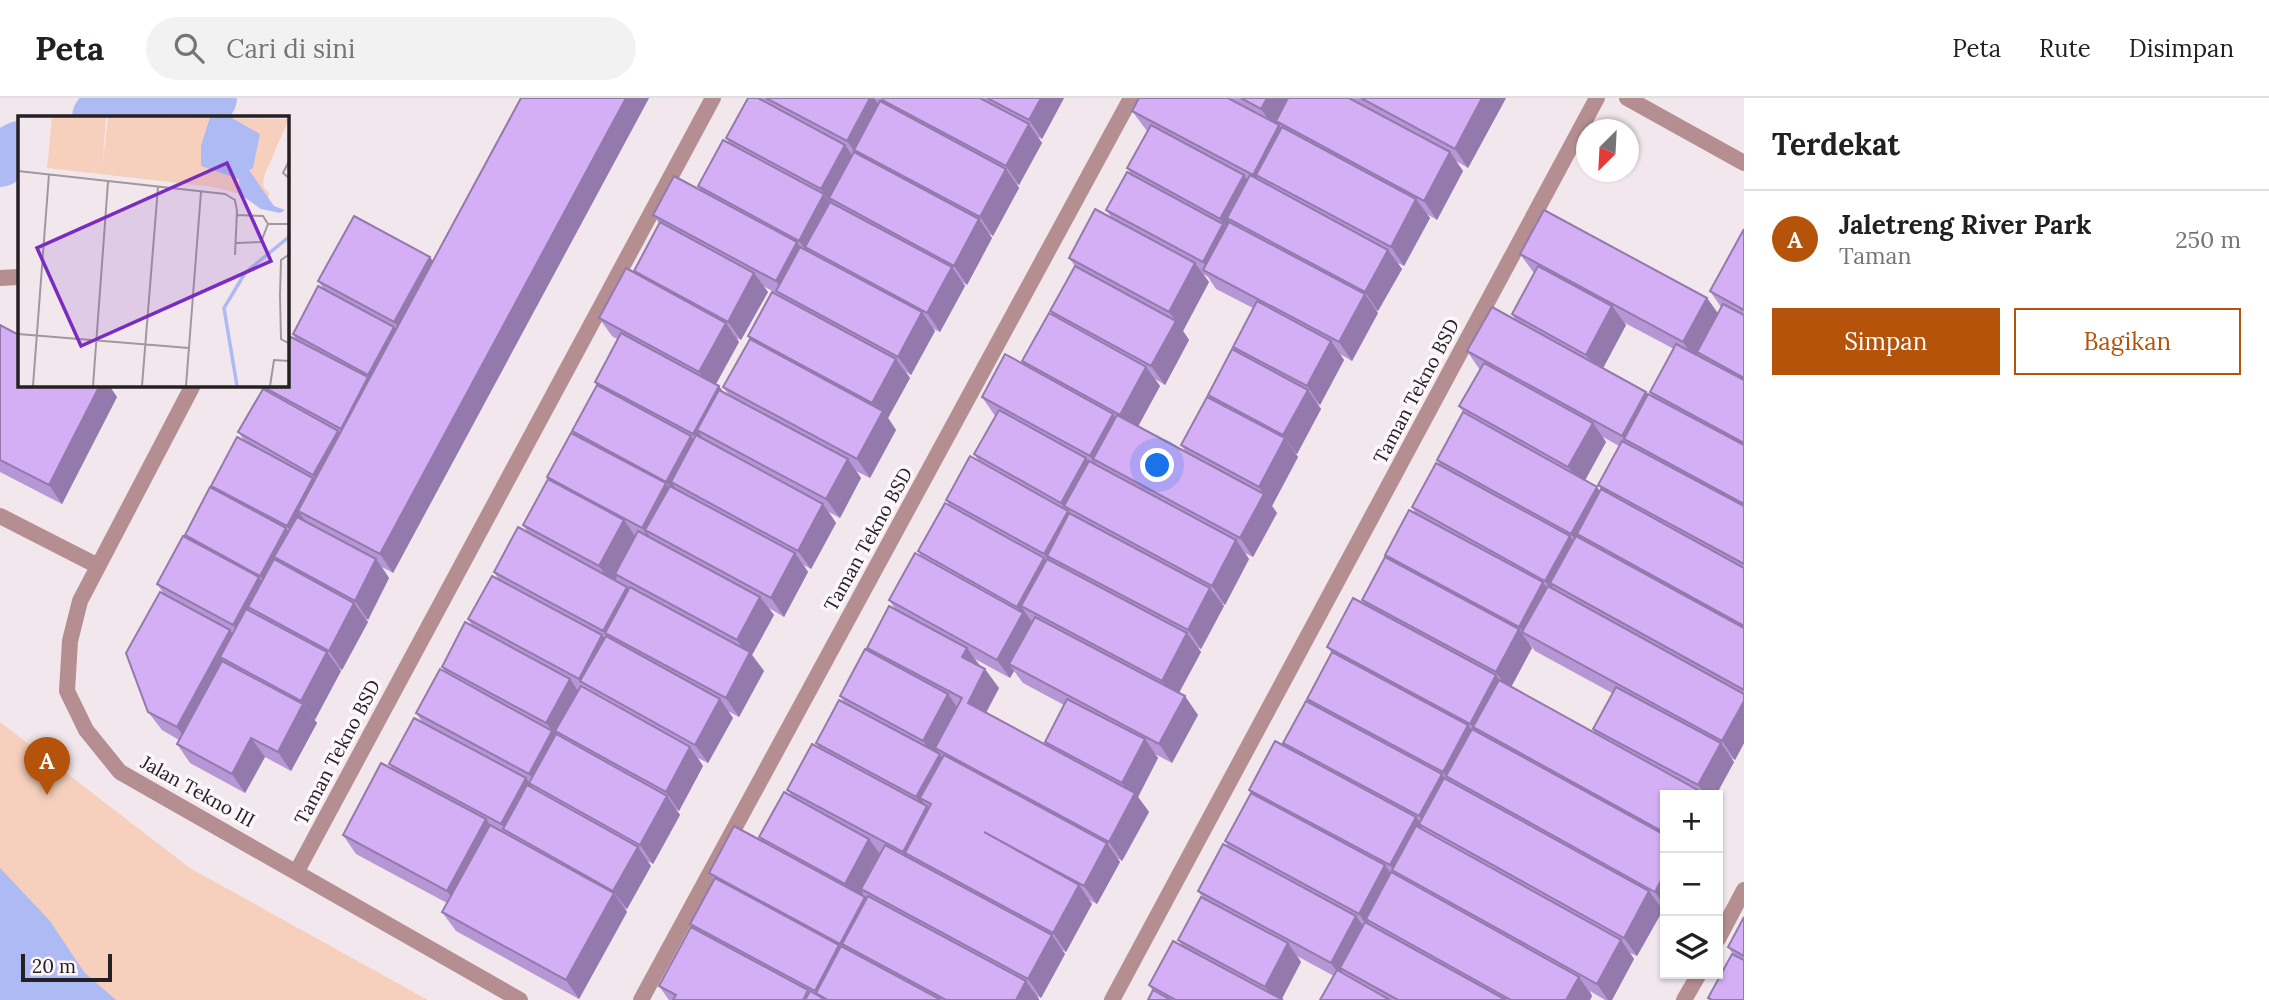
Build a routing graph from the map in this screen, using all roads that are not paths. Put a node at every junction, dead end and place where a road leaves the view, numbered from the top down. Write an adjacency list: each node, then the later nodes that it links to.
1 (713, 98): 11 (lane, Taman Tekno BSD)
2 (1131, 98): 16 (lane, Taman Tekno BSD)
3 (1597, 98): 17 (lane, Taman Tekno BSD)
4 (1627, 98): 5 (lane)
5 (1744, 163)
6 (18, 277): 7 (lane)
7 (0, 278)
8 (191, 387): 10 (lane, Jalan Tekno III)
9 (0, 516): 10 (lane)
10 (98, 566): 11 (lane, Jalan Tekno III)
11 (297, 871): 15 (lane, Jalan Tekno III)
12 (1744, 890): 13 (lane)
13 (1723, 930)
14 (1696, 979): 18 (lane)
15 (520, 1000)
16 (641, 1000)
17 (1112, 1000)
18 (1684, 1000)

